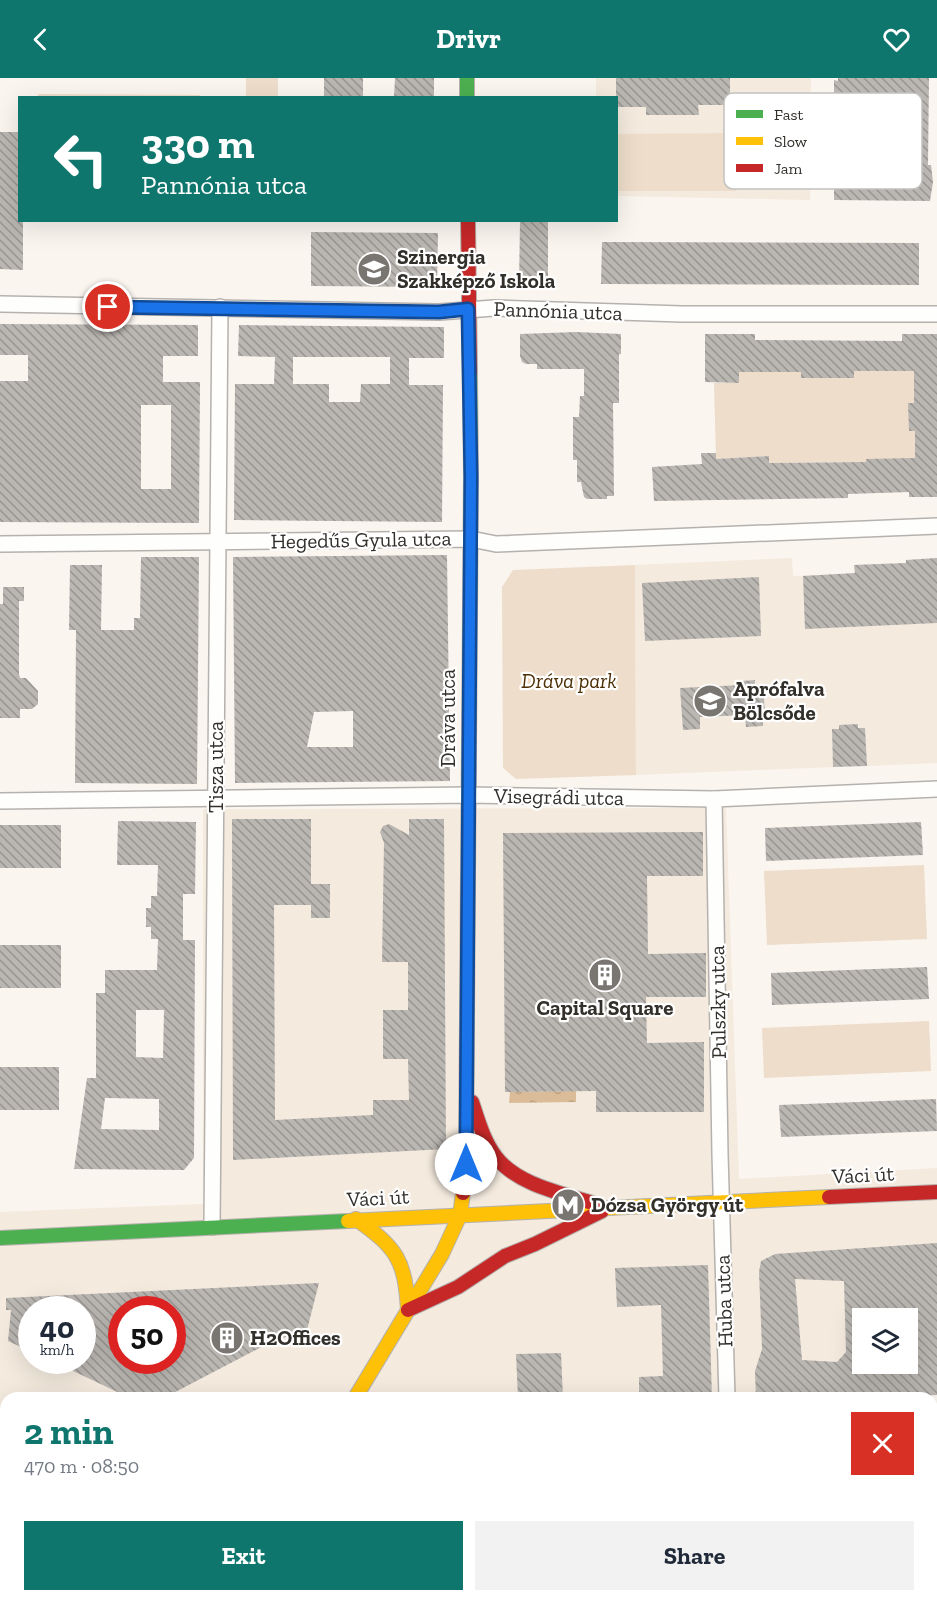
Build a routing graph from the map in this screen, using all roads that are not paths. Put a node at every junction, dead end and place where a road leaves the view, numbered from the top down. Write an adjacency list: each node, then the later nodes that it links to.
1 (467, 78): 2 (main road)
2 (467, 96)
3 (468, 222): 6 (main road, Dráva utca)
4 (0, 304): 5 (street, Pannónia utca)
5 (219, 307): 6 (street, Pannónia utca); 10 (street, Tisza utca)
6 (468, 309): 7 (street, Pannónia utca); 9 (main road, Dráva utca)
7 (937, 314)
8 (937, 526): 9 (street, Hegedűs Gyula utca)
9 (471, 539): 10 (street, Hegedűs Gyula utca); 13 (main road, Dráva utca)
10 (218, 542): 11 (street, Hegedűs Gyula utca); 14 (street, Tisza utca)
11 (0, 544)
12 (937, 789): 15 (street, Visegrádi utca)
13 (469, 795): 14 (street, Visegrádi utca); 15 (street, Visegrádi utca); 17 (main road, Dráva utca)
14 (216, 799): 16 (street, Visegrádi utca); 23 (street, Tisza utca)
15 (714, 799): 19 (street, Pulszky utca)
16 (0, 801)
17 (467, 1088): 20 (main road); 21 (main road, Dráva utca)
18 (937, 1192): 19 (main road, Váci út)
19 (721, 1204): 20 (main road, Váci út); 27 (street, Huba utca)
20 (608, 1208): 21 (main road, Váci út); 25 (main road)
21 (460, 1215): 22 (main road, Váci út); 25 (main road)
22 (356, 1220): 23 (main road, Váci út); 25 (main road)
23 (212, 1227): 24 (main road, Váci út)
24 (0, 1238)
25 (408, 1310): 26 (main road)
26 (359, 1392)
27 (727, 1392)

